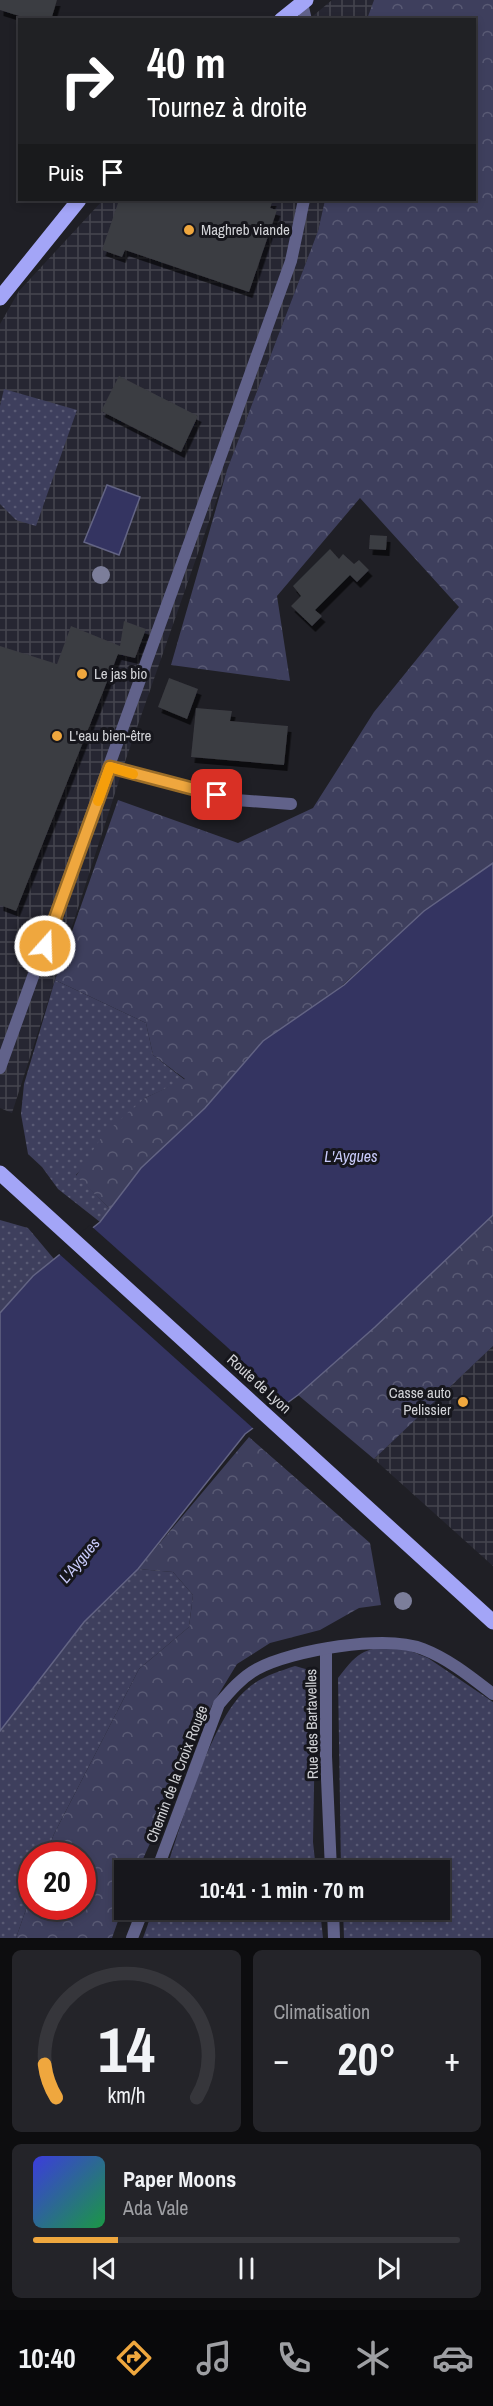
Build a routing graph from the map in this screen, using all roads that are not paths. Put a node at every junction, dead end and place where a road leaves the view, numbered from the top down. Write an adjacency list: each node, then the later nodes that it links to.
1 (304, 2): 2 (main road); 3 (street)
2 (284, 18)
3 (306, 18)
4 (78, 201): 6 (main road)
5 (304, 201): 7 (street)
6 (0, 298)
7 (110, 767): 8 (street); 9 (street)
8 (291, 804)
9 (0, 1068)
10 (0, 1173): 11 (main road, Route de Lyon)
11 (493, 1622)
12 (326, 1650): 13 (street, Rue des Bartavelles); 14 (street, Chemin de la Croix Rouge); 15 (street, Rue des Bartavelles)
13 (493, 1694)
14 (161, 1860)
15 (331, 1860)
16 (139, 1920): 18 (street)
17 (333, 1920): 19 (street)
18 (132, 1938)
19 (334, 1938)

